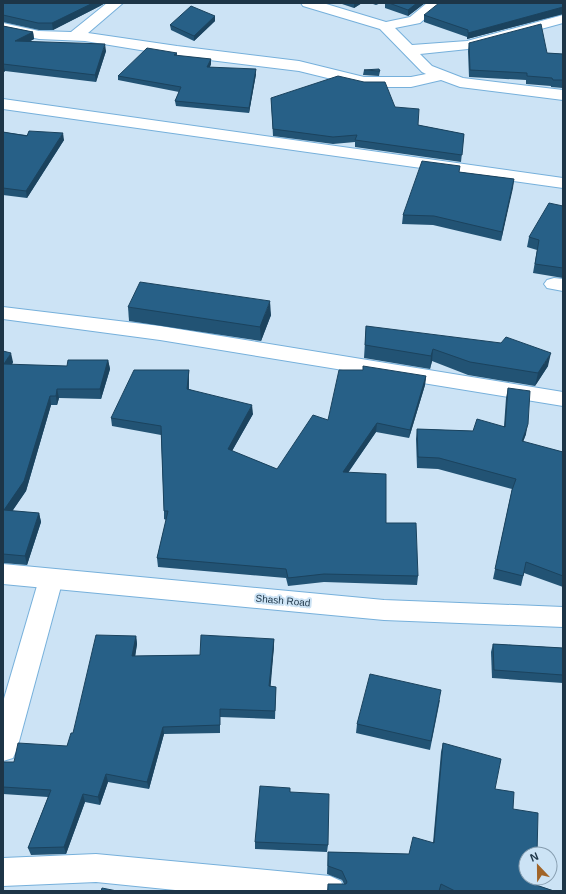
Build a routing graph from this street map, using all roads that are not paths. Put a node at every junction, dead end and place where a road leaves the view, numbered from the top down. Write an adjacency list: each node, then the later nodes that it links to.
1 (116, 3): 7 (street)
2 (308, 3): 5 (street)
3 (436, 3): 5 (street)
4 (563, 19): 8 (street)
5 (385, 26): 8 (street)
6 (3, 27): 7 (street)
7 (74, 36): 9 (street)
8 (409, 50): 9 (street)
9 (443, 75): 10 (street)
10 (563, 95)
11 (3, 104): 12 (street)
12 (563, 183)
13 (3, 313): 14 (street)
14 (563, 399)
15 (3, 574): 16 (street, Shash Road)
16 (52, 579): 17 (street, Shash Road); 18 (street)
17 (563, 617)
18 (3, 749)
19 (3, 872): 20 (street)
20 (330, 891)

